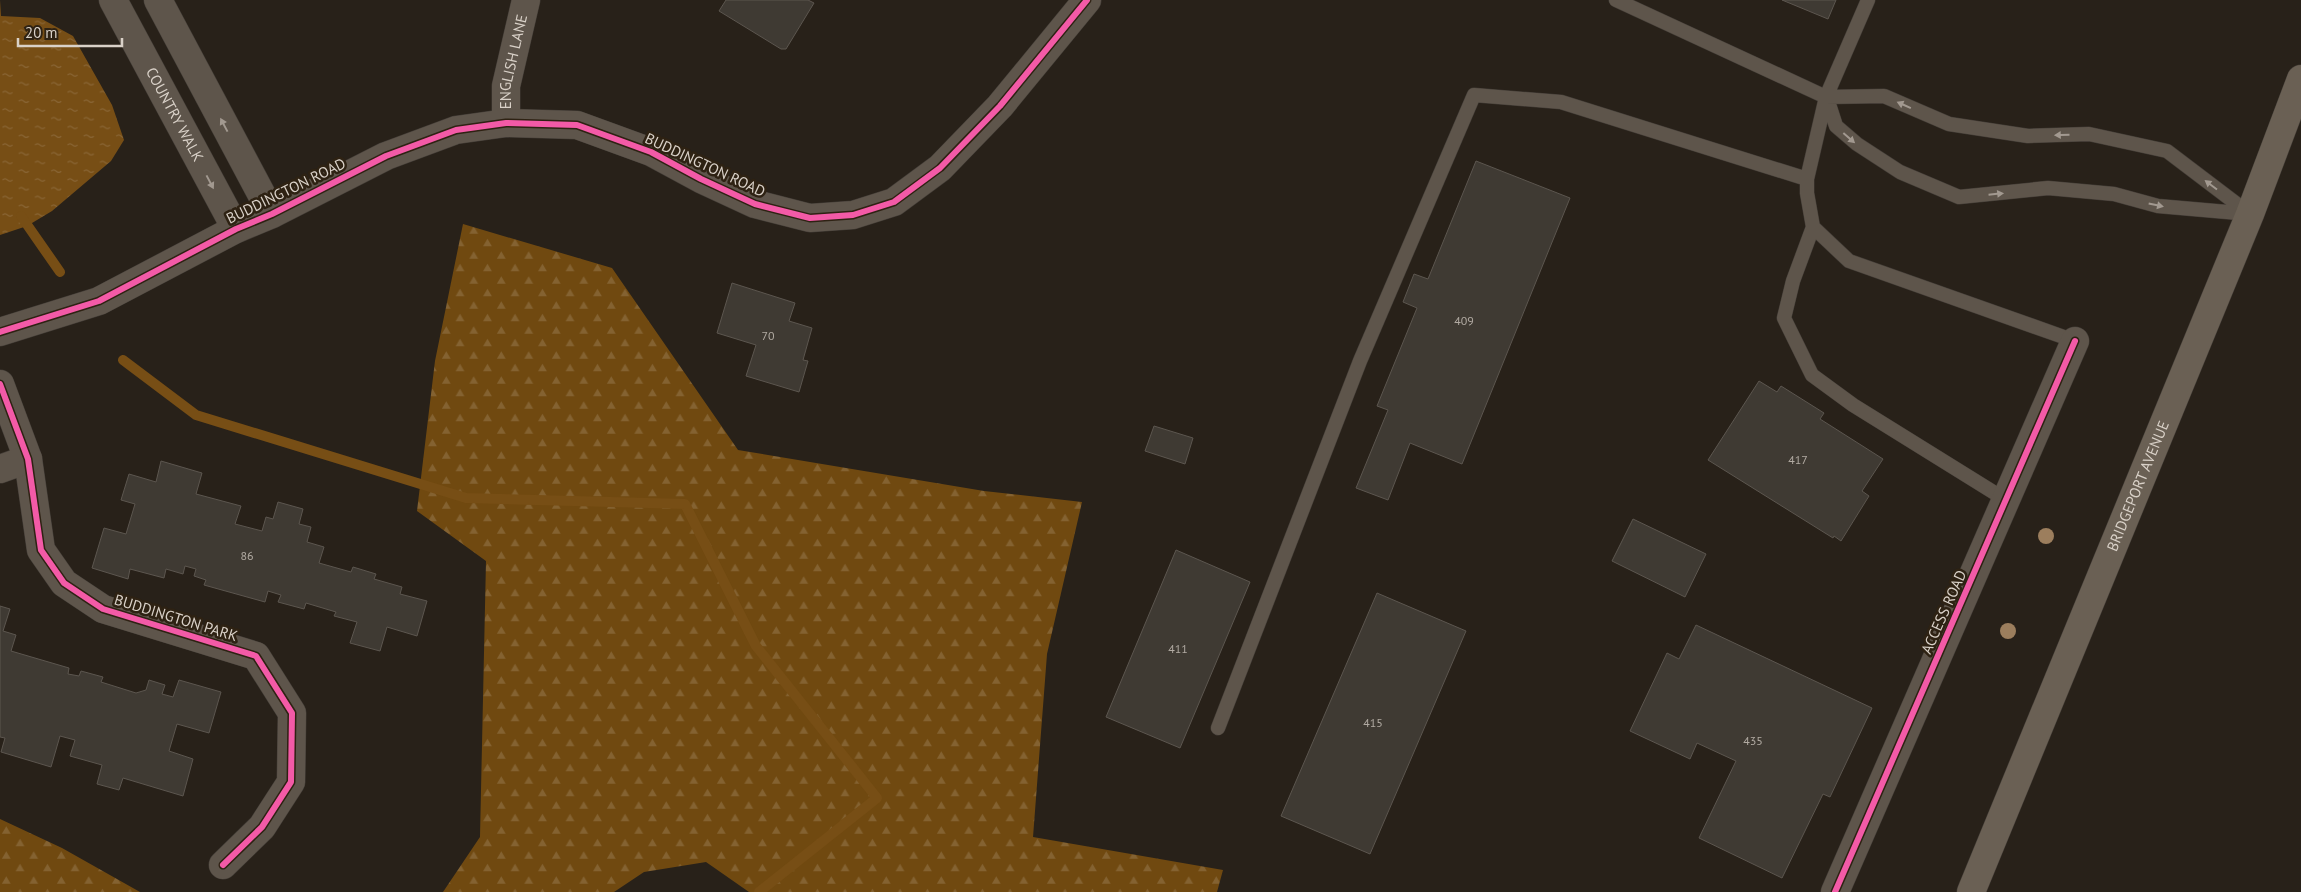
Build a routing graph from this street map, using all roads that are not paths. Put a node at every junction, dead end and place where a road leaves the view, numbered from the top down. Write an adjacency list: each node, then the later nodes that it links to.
1 (113, 0): 14 (street, COUNTRY WALK, one-way to 14)
2 (158, 0): 11 (street, one-way to 2)
3 (526, 0): 9 (street, ENGLISH LANE)
4 (1087, 0): 9 (street, BUDDINGTON ROAD)
5 (1616, 0): 8 (lane)
6 (1868, 0): 8 (lane)
7 (2301, 79): 12 (main road, BRIDGEPORT AVENUE)
8 (1826, 96): 10 (lane); 12 (lane, one-way to 8); 12 (lane, one-way to 12)
9 (506, 122): 11 (street, BUDDINGTON ROAD)
10 (1807, 179): 13 (lane); 21 (lane)
11 (272, 214): 14 (street, BUDDINGTON ROAD)
12 (2250, 214): 24 (main road, BRIDGEPORT AVENUE)
13 (1812, 227): 16 (lane); 20 (lane)
14 (236, 230): 15 (street, BUDDINGTON ROAD)
15 (0, 332)
16 (2075, 341): 20 (street, ACCESS ROAD)
17 (0, 384): 18 (street, BUDDINGTON PARK)
18 (28, 459): 19 (street); 22 (street, BUDDINGTON PARK)
19 (0, 470)
20 (2006, 500): 23 (street, ACCESS ROAD)
21 (1218, 728)
22 (223, 865)
23 (1835, 892)
24 (1971, 892)

